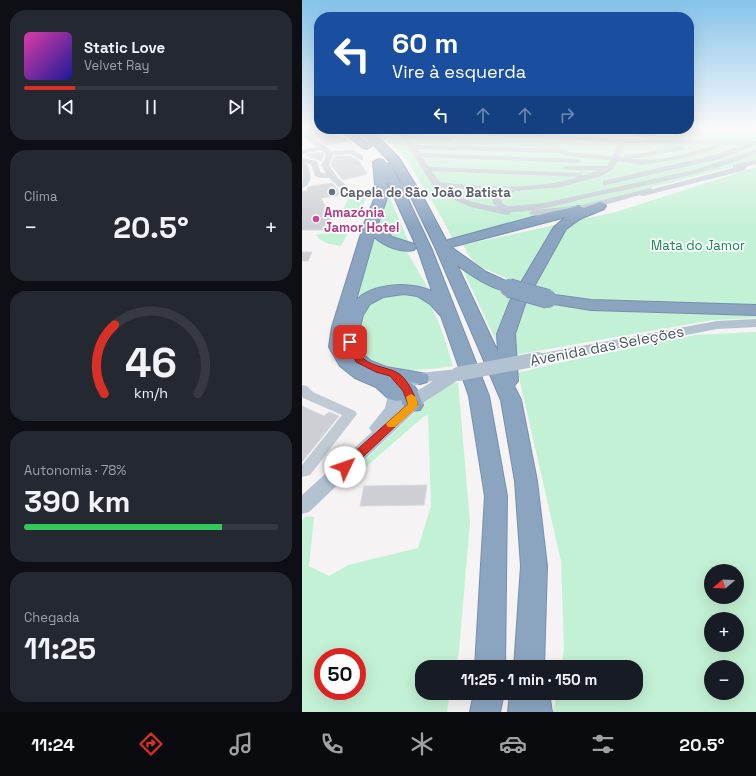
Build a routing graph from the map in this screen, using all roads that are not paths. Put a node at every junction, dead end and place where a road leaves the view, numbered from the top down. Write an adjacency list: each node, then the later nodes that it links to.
1 (302, 160): 18 (street)
2 (328, 160): 18 (street)
3 (379, 160): 28 (highway)
4 (381, 160): 32 (highway)
5 (395, 160): 29 (highway)
6 (421, 160): 16 (street)
7 (430, 160): 13 (street)
8 (609, 160): 13 (street)
9 (618, 160): 13 (street)
10 (663, 160): 13 (street)
11 (706, 160): 23 (street)
12 (737, 160): 24 (street)
13 (614, 161): 17 (street)
14 (302, 163): 21 (street)
15 (756, 163): 20 (street); 27 (street)
16 (429, 172): 17 (street); 19 (street); 20 (street)
17 (598, 174): 19 (street)
18 (331, 175): 25 (street)
19 (573, 182): 22 (street)
20 (436, 184): 22 (street)
21 (302, 186)
22 (513, 190): 24 (street)
23 (555, 194)
24 (500, 195): 26 (street)
25 (350, 196)
26 (529, 200)
27 (600, 206): 29 (highway); 36 (highway)
28 (371, 224): 30 (highway); 34 (highway)
29 (447, 245): 31 (highway, bridge); 36 (highway)
30 (409, 247)
31 (756, 310)
32 (450, 317): 34 (highway); 41 (highway)
33 (756, 324): 34 (main road, Avenida das Seleções, bridge)
34 (413, 383): 37 (highway); 39 (main road)
35 (302, 389): 38 (street)
36 (510, 400): 42 (highway)
37 (413, 405): 39 (main road)
38 (302, 472)
39 (333, 478): 40 (main road)
40 (302, 508)
41 (490, 660)
42 (530, 660)
43 (488, 700): 46 (highway)
44 (524, 700): 47 (highway)
45 (535, 700): 48 (highway)
46 (485, 712)
47 (523, 712)
48 (537, 712)

